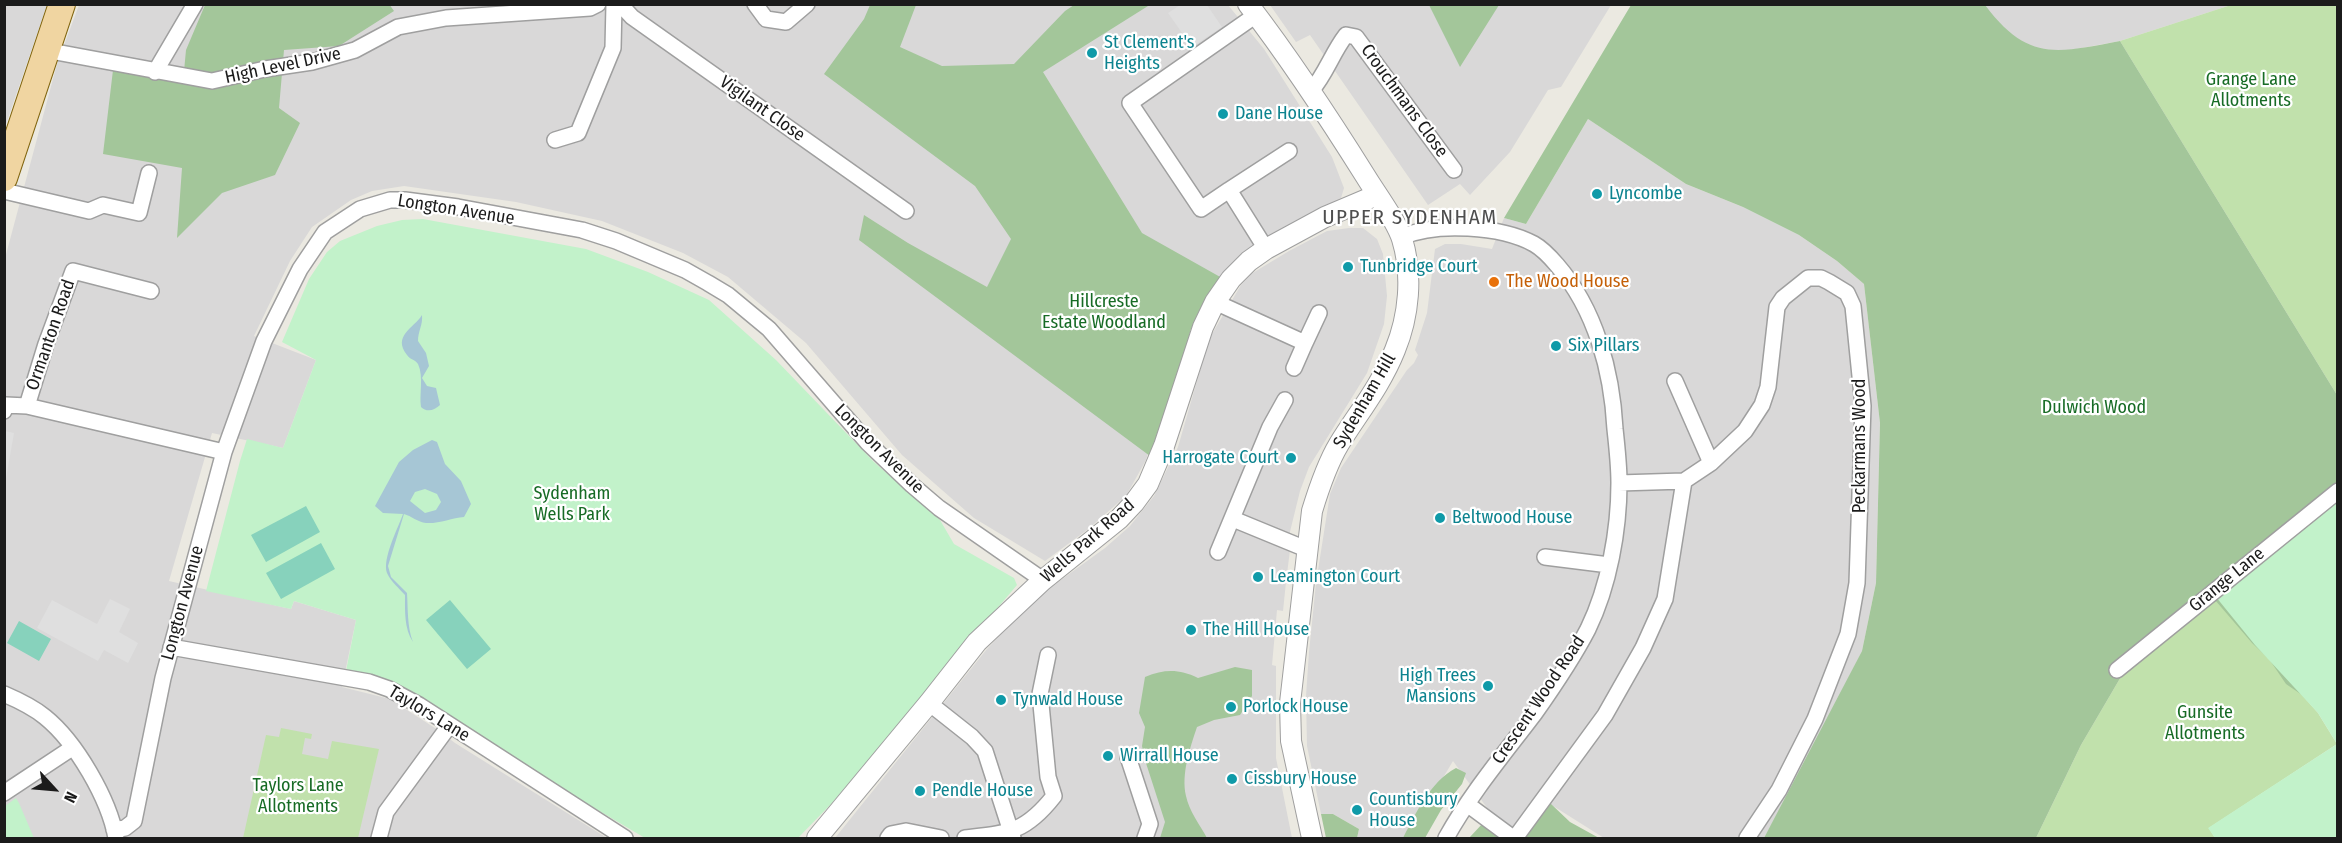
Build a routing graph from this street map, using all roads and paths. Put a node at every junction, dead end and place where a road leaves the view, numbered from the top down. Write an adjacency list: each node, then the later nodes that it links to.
1 (62, 4): 10 (main road)
2 (195, 4): 11 (street)
3 (598, 4): 9 (street, High Level Drive)
4 (614, 4): 13 (street)
5 (620, 4): 21 (street, Vigilant Close)
6 (755, 4): 7 (street)
7 (807, 4)
8 (1252, 10): 12 (street, Sydenham Hill); 18 (street)
9 (446, 11): 11 (street, High Level Drive)
10 (45, 50): 11 (street, High Level Drive); 17 (main road)
11 (155, 72)
12 (1311, 91): 15 (street, Crouchmans Close); 20 (street, Sydenham Hill)
13 (555, 140)
14 (1289, 151): 18 (street)
15 (1454, 170)
16 (149, 173): 19 (street)
17 (4, 178)
18 (1229, 190): 23 (street)
19 (4, 191)
20 (1377, 195): 22 (street, Sydenham Hill); 23 (street, Wells Park Road)
21 (906, 211)
22 (1402, 237): 36 (street, Crescent Wood Road); 39 (street, Sydenham Hill)
23 (1266, 249): 25 (street, Wells Park Road)
24 (151, 291): 31 (street, Ormanton Road)
25 (1215, 302): 27 (street); 43 (street, Wells Park Road)
26 (1319, 313): 27 (street)
27 (1305, 343): 28 (street)
28 (1294, 368)
29 (1675, 381): 34 (street)
30 (1286, 400): 38 (street)
31 (27, 406): 32 (street, Ormanton Road); 33 (street, Ormanton Road)
32 (4, 411)
33 (224, 452): 43 (street, Longton Avenue); 44 (street, Longton Avenue)
34 (1711, 463): 35 (street, Peckarmans Wood); 66 (street, Peckarmans Wood)
35 (1684, 481): 36 (street); 65 (street)
36 (1619, 483): 42 (street, Crescent Wood Road)
37 (2337, 491): 46 (street, Grange Lane)
38 (1233, 519): 39 (street); 40 (street)
39 (1306, 549): 63 (street, Sydenham Hill)
40 (1218, 552)
41 (1545, 557): 42 (street)
42 (1609, 566): 53 (street, Crescent Wood Road)
43 (1042, 581): 48 (street, Wells Park Road)
44 (171, 647): 49 (street, Taylors Lane); 54 (street, Longton Avenue)
45 (1048, 655): 55 (street)
46 (2117, 670)
47 (4, 694): 50 (street)
48 (929, 703): 55 (street); 58 (street, Wells Park Road)
49 (449, 726): 56 (street); 57 (street, Taylors Lane)
50 (72, 748): 52 (street); 54 (street)
51 (1128, 758): 62 (street)
52 (4, 793)
53 (1467, 804): 64 (street, Crescent Wood Road); 65 (street)
54 (115, 834)
55 (1013, 835): 61 (street)
56 (379, 838)
57 (626, 838)
58 (817, 838)
59 (888, 838): 60 (street)
60 (940, 838)
61 (965, 838)
62 (1145, 838)
63 (1312, 838)
64 (1446, 838)
65 (1514, 838)
66 (1747, 838)

